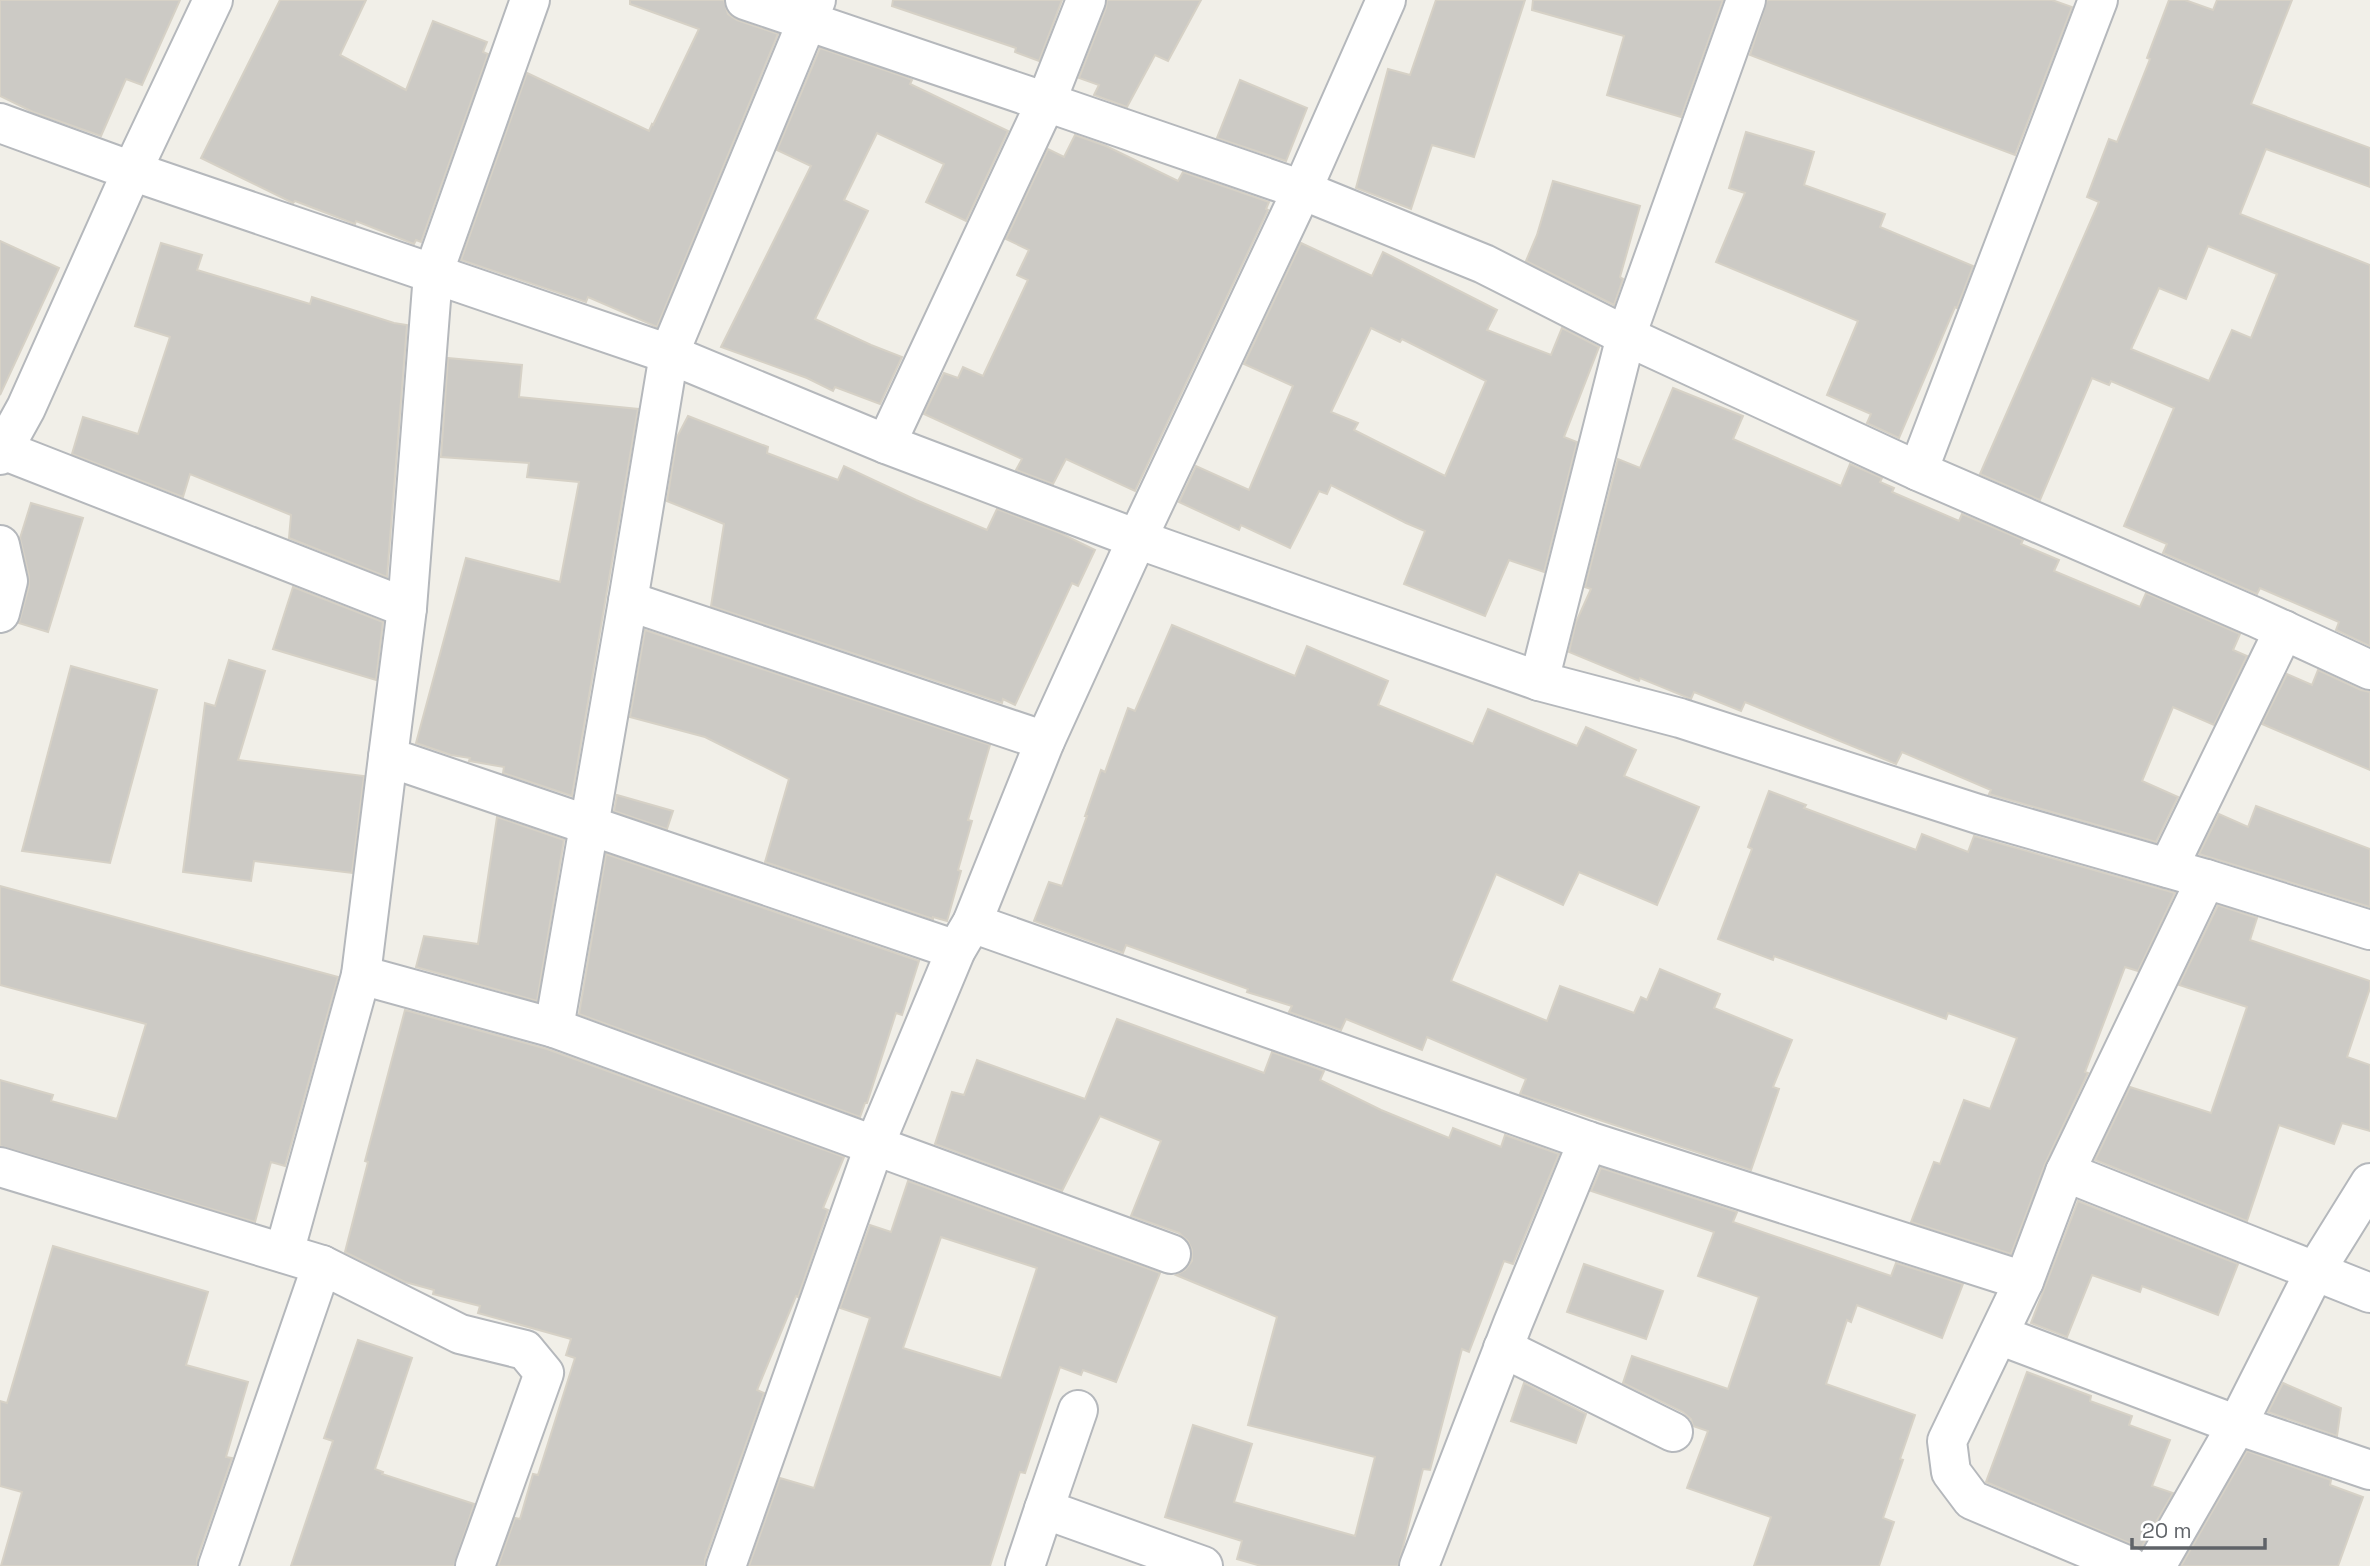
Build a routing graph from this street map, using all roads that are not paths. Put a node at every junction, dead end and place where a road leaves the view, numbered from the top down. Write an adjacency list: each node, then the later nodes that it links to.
1 (213, 0): 11 (street)
2 (530, 0): 13 (street)
3 (745, 0): 8 (street)
4 (1086, 0): 9 (street)
5 (1385, 0): 12 (street)
6 (1746, 0): 14 (street)
7 (2098, 0): 18 (street)
8 (812, 11): 9 (street); 15 (street)
9 (1046, 102): 12 (street); 16 (street)
10 (0, 123): 11 (street)
11 (132, 171): 13 (street); 17 (street)
12 (1302, 190): 14 (street); 19 (street)
13 (433, 274): 15 (street); 22 (street)
14 (1626, 336): 18 (street); 26 (street)
15 (669, 354): 16 (street); 21 (street)
16 (886, 444): 19 (street)
17 (1, 453): 22 (street)
18 (1918, 471): 24 (street)
19 (1137, 539): 26 (street); 27 (street)
20 (0, 545): 23 (street)
21 (628, 601): 27 (street); 29 (street)
22 (407, 608): 28 (street)
23 (0, 613)
24 (2284, 630): 25 (street); 30 (street)
25 (2370, 670)
26 (1539, 681): 30 (street)
27 (1045, 741): 33 (street)
28 (388, 757): 29 (street); 34 (street)
29 (588, 824): 33 (street); 35 (street)
30 (2168, 868): 31 (street)
31 (2206, 879): 32 (street); 39 (street)
32 (2370, 930)
33 (964, 937): 36 (street); 37 (street)
34 (361, 975): 35 (street); 41 (street)
35 (554, 1028): 37 (street)
36 (1588, 1141): 45 (street); 48 (street)
37 (874, 1144): 42 (street); 56 (street)
38 (0, 1167): 41 (street)
39 (2065, 1172): 44 (street); 45 (street)
40 (2370, 1183): 44 (street)
41 (284, 1253): 43 (street)
42 (1171, 1254)
43 (322, 1265): 54 (street); 55 (street)
44 (2314, 1273): 46 (street); 50 (street)
45 (2024, 1281): 47 (street)
46 (2370, 1293)
47 (1998, 1335): 50 (street); 60 (street)
48 (1503, 1348): 51 (street); 59 (street)
49 (1078, 1410): 53 (street)
50 (2237, 1425): 52 (street); 61 (street)
51 (1673, 1432)
52 (2370, 1471)
53 (1044, 1509): 57 (street); 58 (street)
54 (218, 1566)
55 (475, 1566)
56 (726, 1566)
57 (1025, 1566)
58 (1203, 1566)
59 (1419, 1566)
60 (2129, 1566)
61 (2156, 1566)

